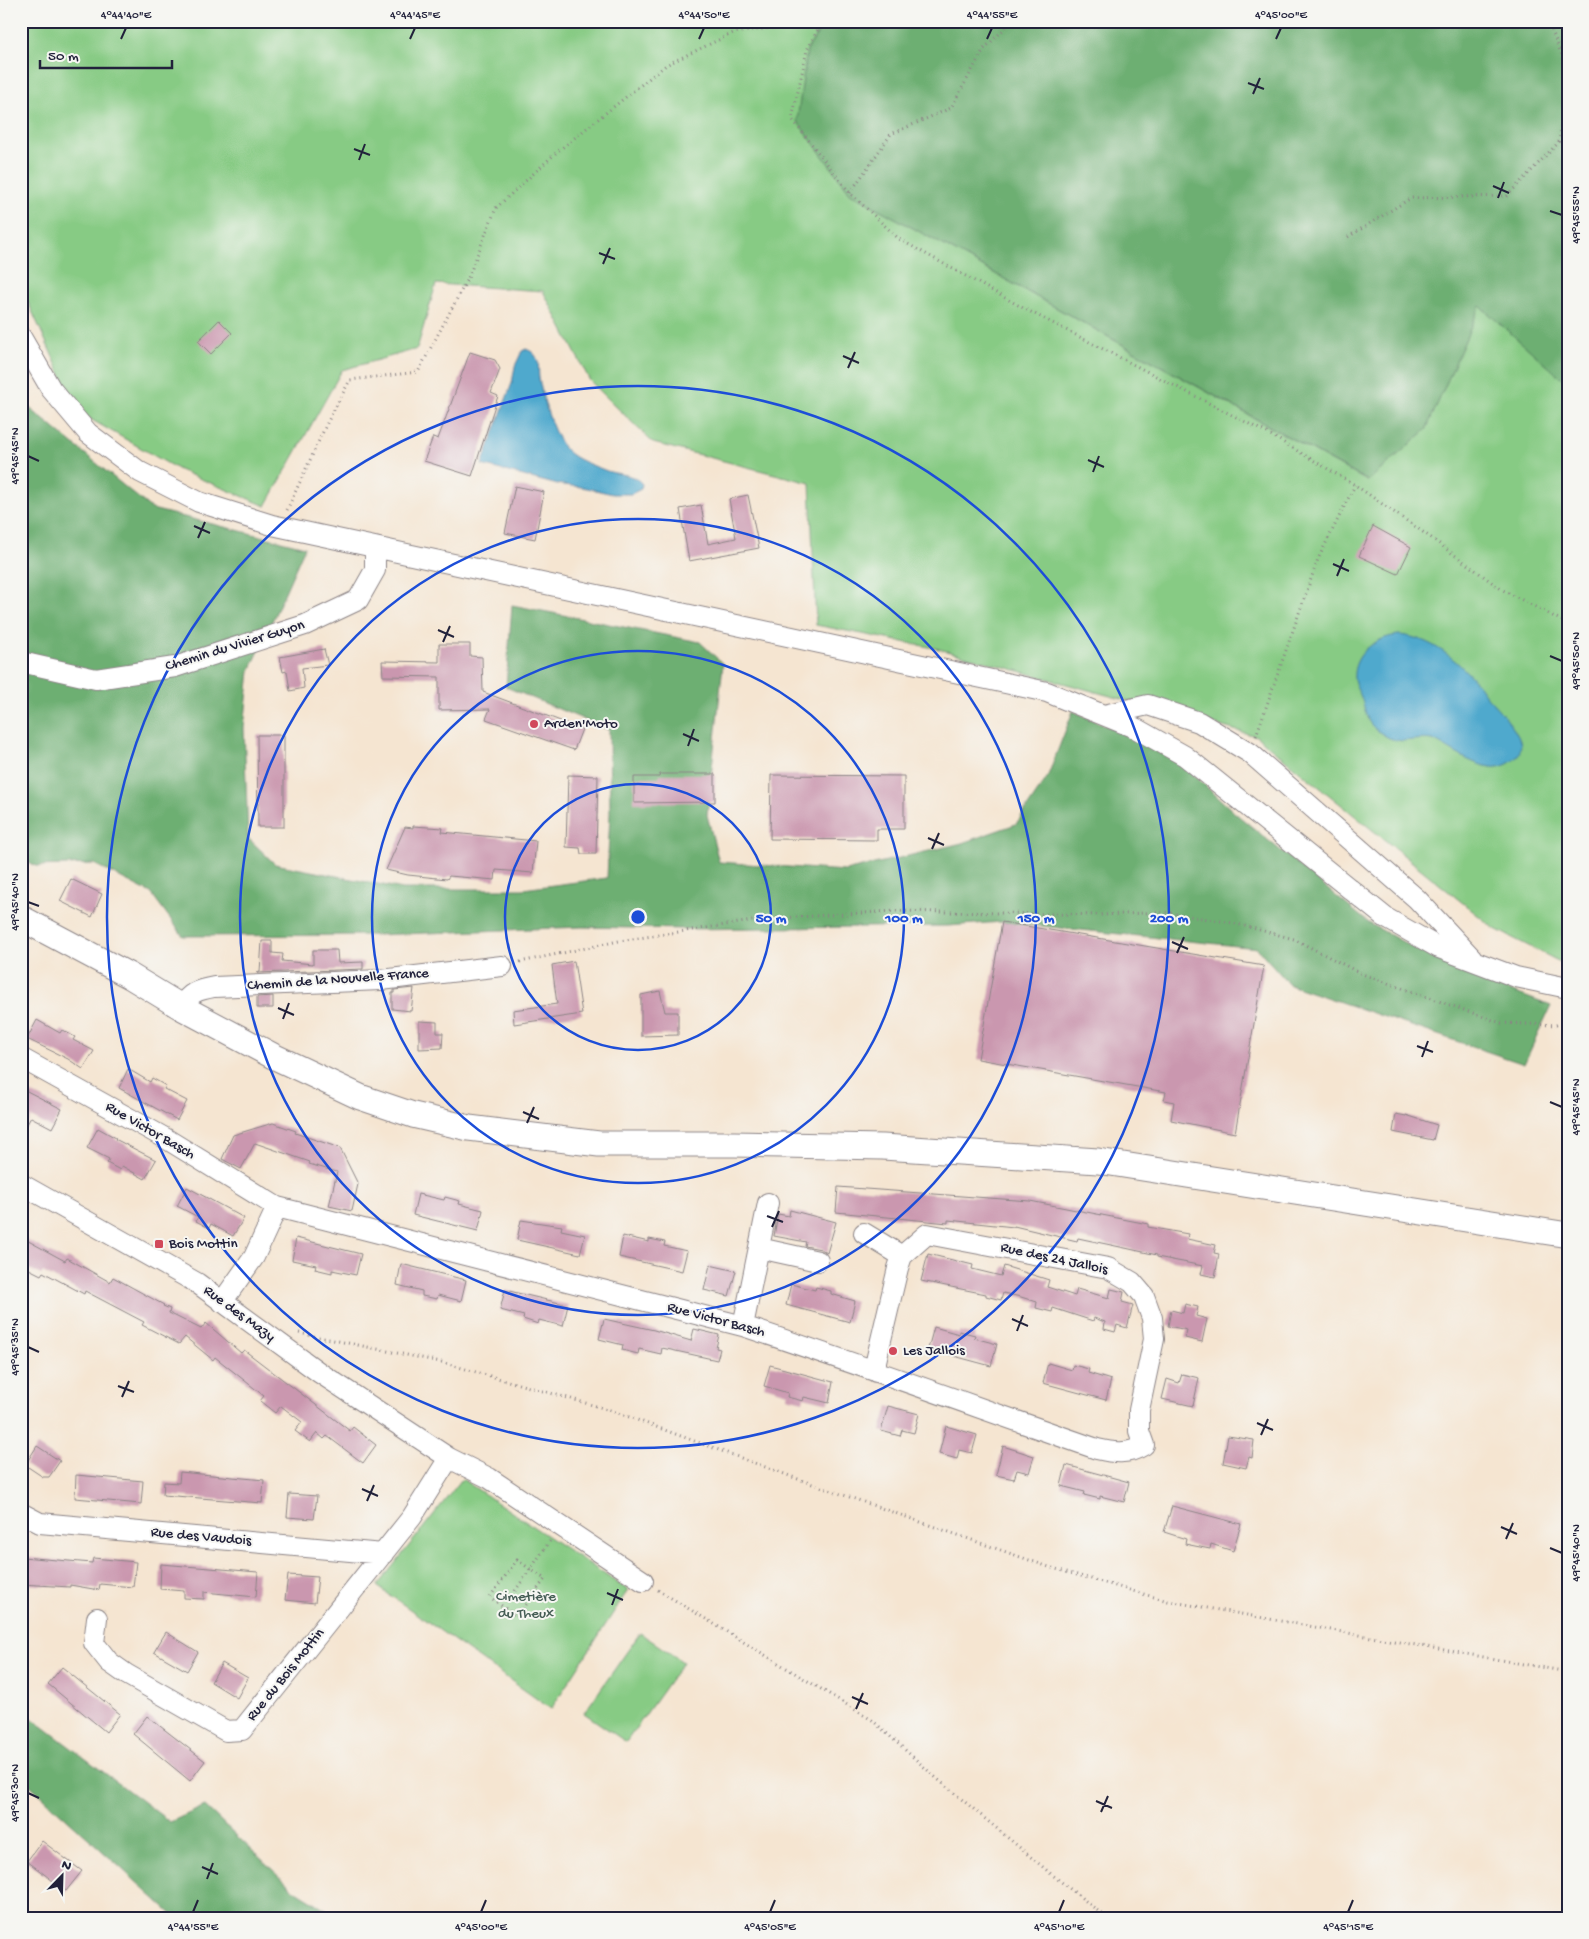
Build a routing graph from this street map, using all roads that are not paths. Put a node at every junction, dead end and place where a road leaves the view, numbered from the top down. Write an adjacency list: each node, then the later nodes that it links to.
1 (21, 337): 2 (street)
2 (375, 547): 3 (street, Chemin du Vivier Guyon); 4 (street)
3 (21, 662)
4 (1104, 715): 6 (street); 6 (street)
5 (21, 918): 9 (main road)
6 (1475, 961): 8 (street)
7 (502, 966): 9 (street, Chemin de la Nouvelle France)
8 (1568, 988)
9 (181, 1007): 15 (main road)
10 (21, 1058): 13 (street, Rue Victor Basch)
11 (21, 1184): 19 (street, Rue des Mazy)
12 (768, 1203): 16 (street)
13 (278, 1207): 19 (street); 20 (street, Rue Victor Basch)
14 (864, 1233): 17 (street)
15 (1568, 1235)
16 (759, 1248): 18 (street); 20 (street)
17 (902, 1256): 21 (street); 22 (street, Rue des 24 Jallois)
18 (818, 1261)
19 (222, 1302): 23 (street, Rue des Mazy)
20 (743, 1326): 21 (street, Rue Victor Basch)
21 (876, 1372): 22 (street, Rue Victor Basch)
22 (1144, 1445)
23 (449, 1458): 25 (street, Rue du Bois Mottin); 26 (street, Rue des Mazy)
24 (21, 1513): 25 (street, Rue des Vaudois)
25 (383, 1554): 27 (street, Rue du Bois Mottin)
26 (643, 1581)
27 (97, 1618)

